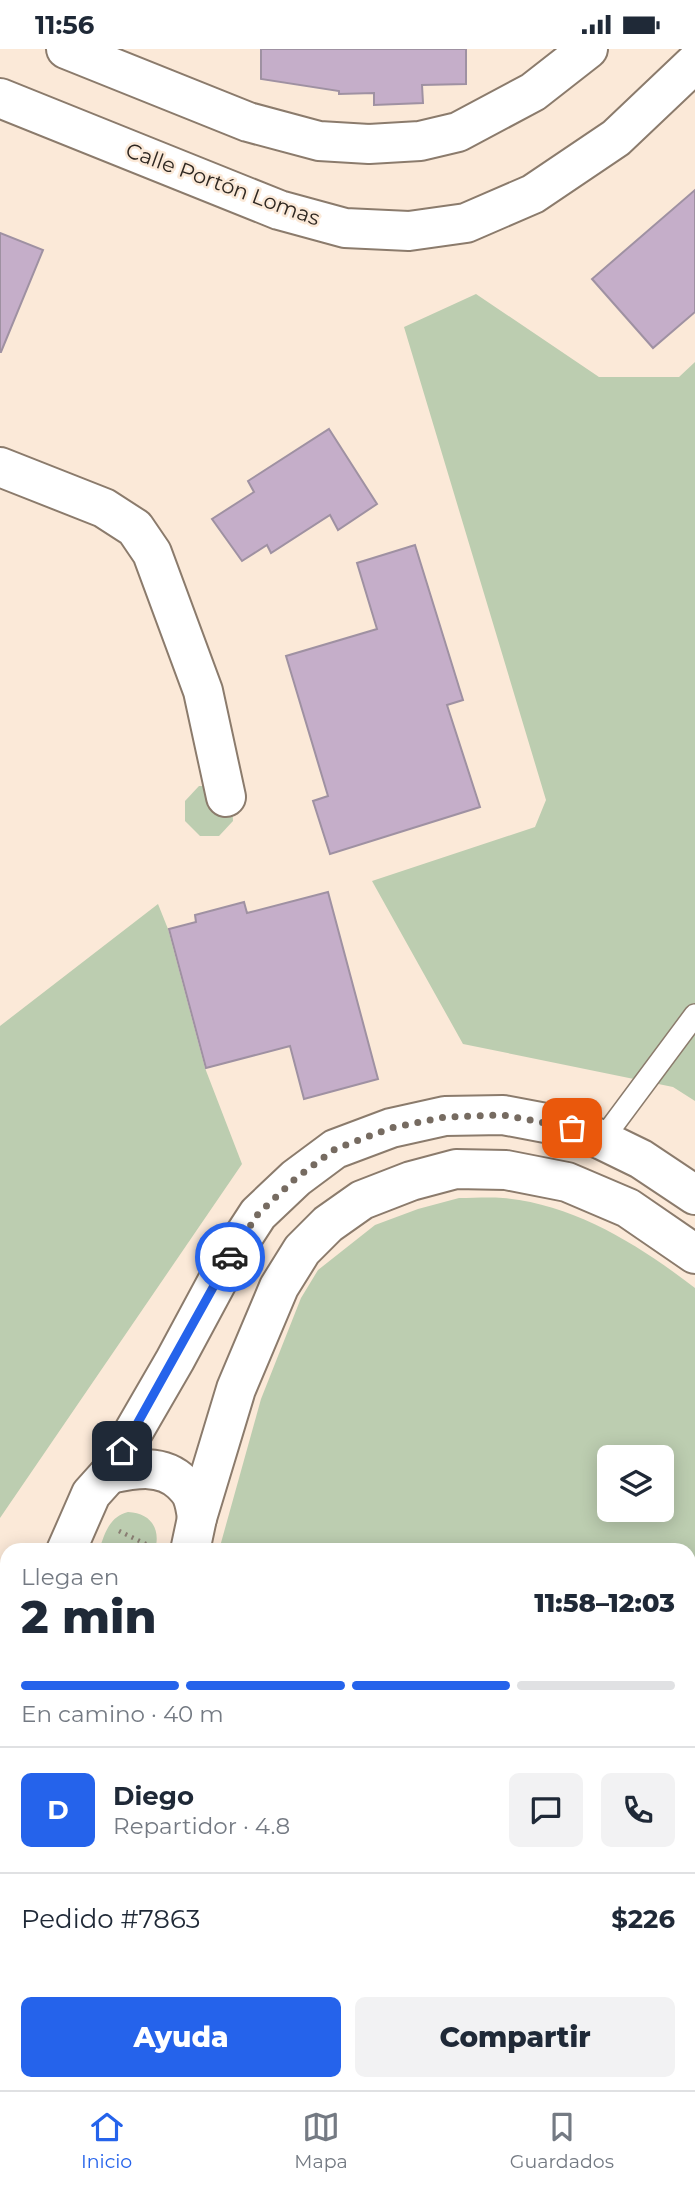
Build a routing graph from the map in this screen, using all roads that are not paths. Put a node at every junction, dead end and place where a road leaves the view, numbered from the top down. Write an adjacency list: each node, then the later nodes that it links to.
1 (66, 49): 2 (street)
2 (587, 49)
3 (695, 63): 4 (street, Calle Portón Lomas)
4 (0, 98)
5 (0, 467): 6 (street)
6 (226, 797)
7 (695, 1015): 8 (lane)
8 (602, 1140): 9 (street); 11 (street)
9 (695, 1195)
10 (695, 1254): 12 (street)
11 (109, 1474): 12 (street); 13 (street)
12 (194, 1534)
13 (70, 1543)

